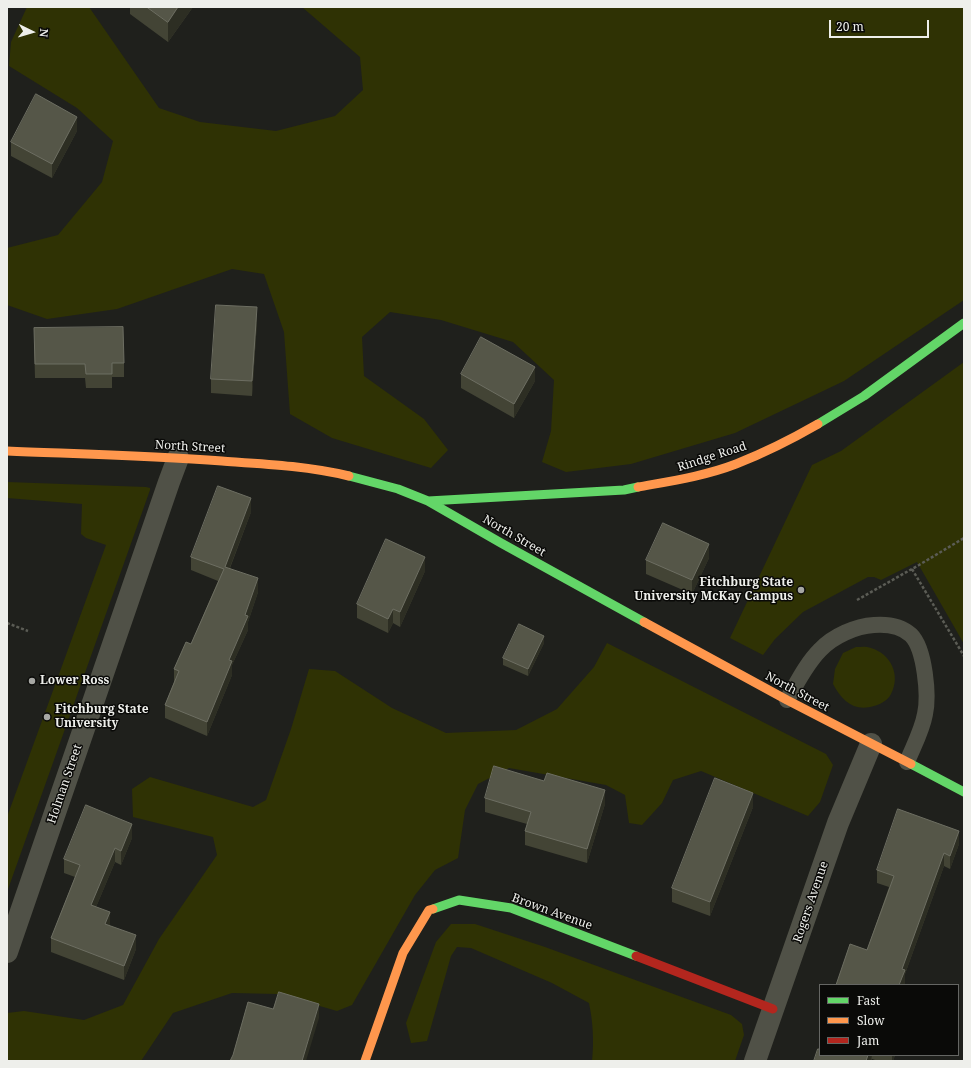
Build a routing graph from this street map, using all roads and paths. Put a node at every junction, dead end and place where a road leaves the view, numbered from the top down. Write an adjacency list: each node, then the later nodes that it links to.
1 (964, 323): 4 (street, Rindge Road)
2 (7, 451): 3 (street, North Street)
3 (178, 458): 4 (street, North Street); 15 (street, Holman Street)
4 (428, 501): 11 (street, North Street)
5 (964, 538): 6 (path)
6 (912, 569): 7 (path); 10 (path)
7 (851, 603)
8 (7, 623): 9 (path)
9 (28, 630)
10 (964, 656)
11 (786, 700): 12 (street, North Street); 13 (lane)
12 (871, 744): 13 (street, North Street); 16 (street, Rogers Avenue)
13 (907, 762): 14 (street, North Street)
14 (964, 792)
15 (7, 952)
16 (773, 1009): 17 (street, Brown Avenue); 18 (street, Rogers Avenue)
17 (366, 1061)
18 (755, 1061)

